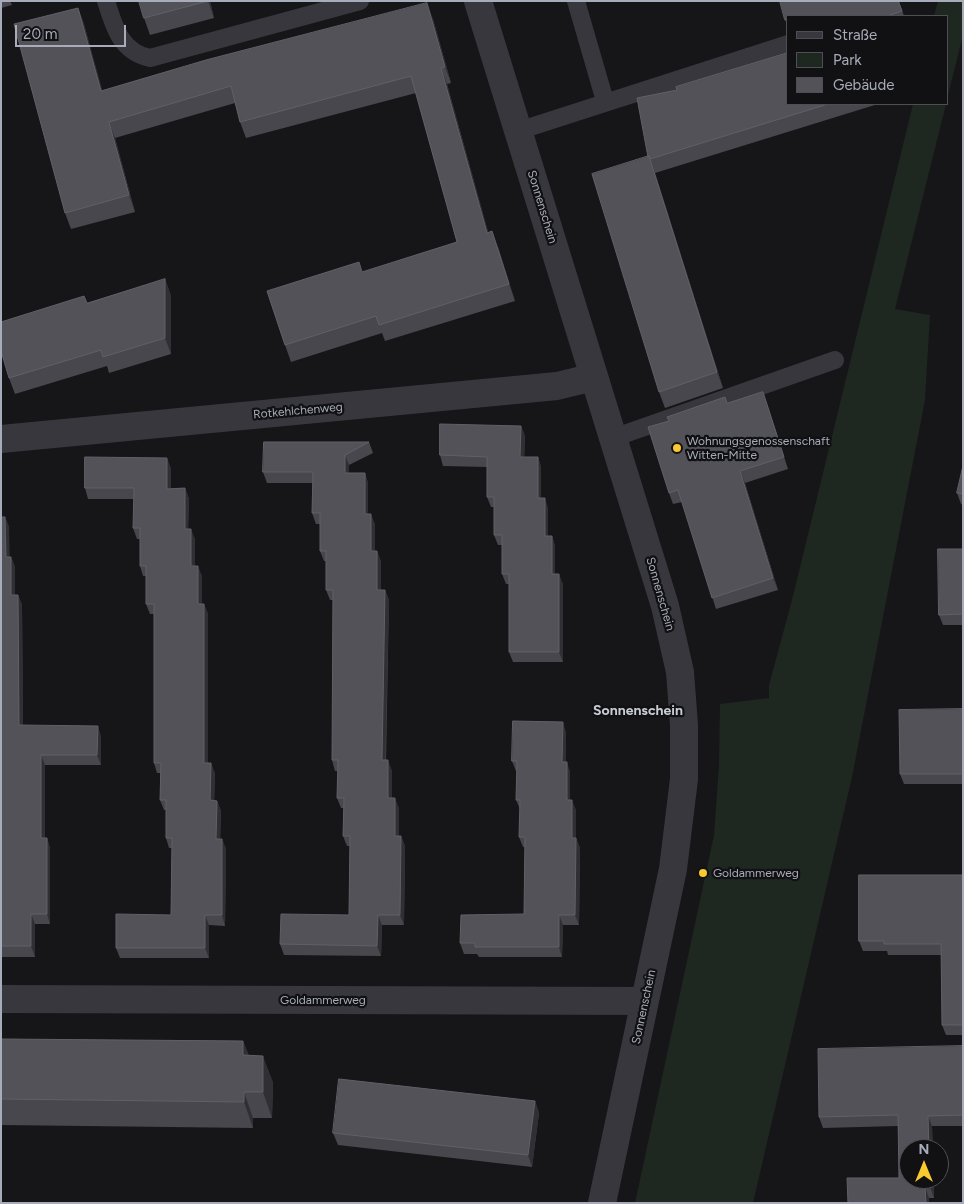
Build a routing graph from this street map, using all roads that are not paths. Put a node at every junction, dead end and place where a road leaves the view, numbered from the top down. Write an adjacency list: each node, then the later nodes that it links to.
1 (106, 1): 2 (lane)
2 (360, 1)
3 (478, 1): 7 (street, Sonnenschein)
4 (576, 1): 6 (lane)
5 (786, 45): 6 (lane)
6 (605, 101): 7 (lane)
7 (518, 131): 9 (street, Sonnenschein)
8 (835, 360): 10 (lane)
9 (594, 377): 10 (street, Sonnenschein); 11 (street, Rotkehlchenweg)
10 (613, 438): 13 (street, Sonnenschein)
11 (1, 439)
12 (1, 999): 13 (street, Goldammerweg)
13 (645, 1001): 14 (street, Sonnenschein)
14 (602, 1203)

